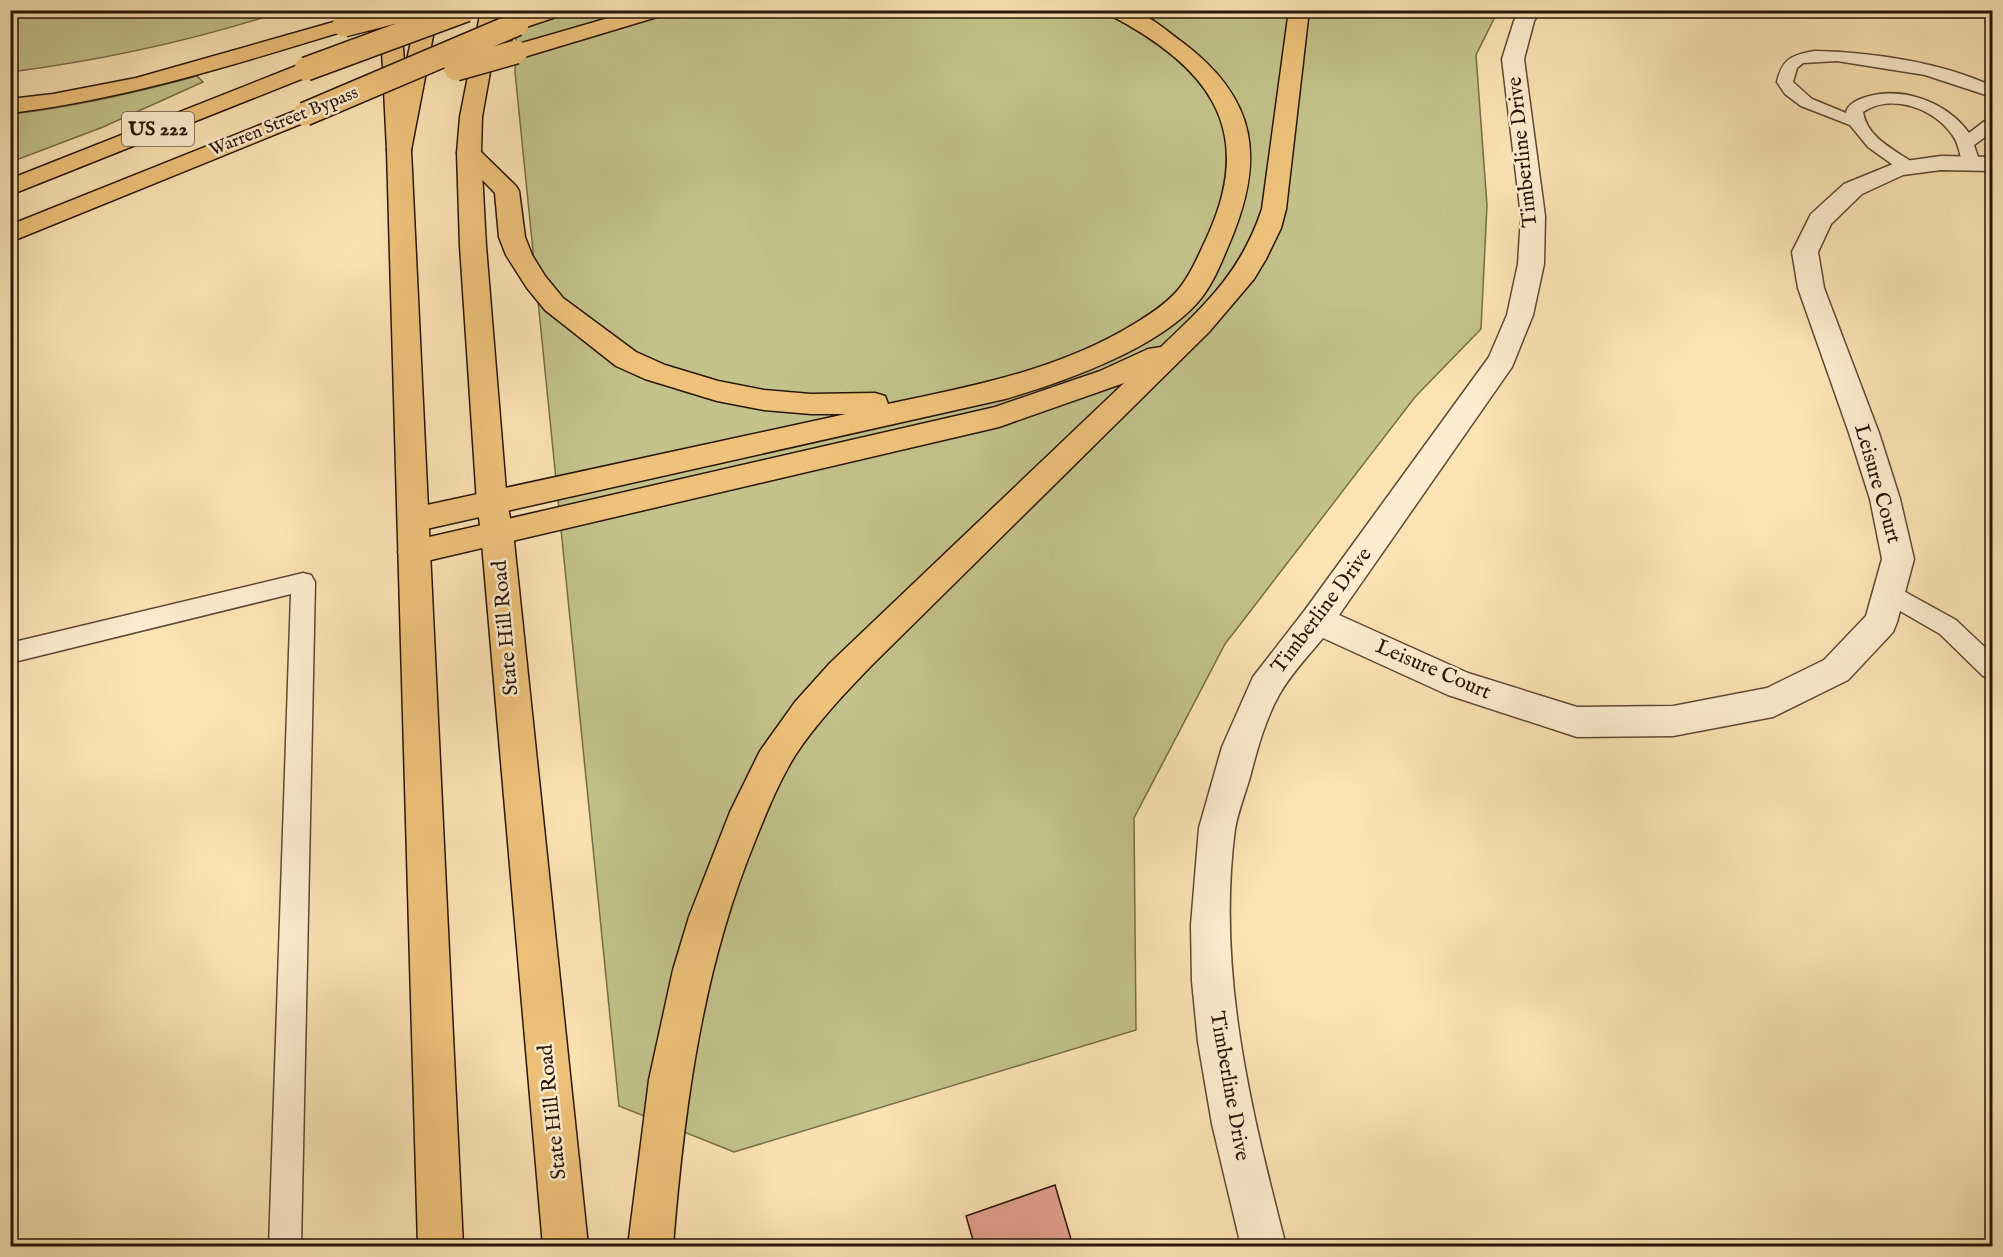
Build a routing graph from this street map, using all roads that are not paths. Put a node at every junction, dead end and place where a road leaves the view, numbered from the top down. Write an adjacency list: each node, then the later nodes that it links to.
1 (390, 10): 16 (main road)
2 (402, 10): 12 (main road, bridge)
3 (428, 10): 16 (main road)
4 (466, 10): 20 (main road, Warren Street Bypass / US 222, bridge)
5 (491, 10): 17 (main road, State Hill Road)
6 (558, 10): 13 (main road, Warren Street Bypass / US 222, bridge)
7 (660, 10): 13 (main road, bridge)
8 (1115, 10): 23 (main road)
9 (1299, 10): 22 (main road)
10 (1531, 10): 27 (street, Timberline Drive)
11 (1992, 92): 14 (lane)
12 (10, 105)
13 (305, 114): 21 (main road, Warren Street Bypass / US 222)
14 (1854, 121): 18 (lane); 19 (lane)
15 (1992, 124): 18 (lane)
16 (399, 150): 25 (main road)
17 (469, 153): 23 (main road); 24 (main road, State Hill Road)
18 (1976, 157): 19 (street, Leisure Court)
19 (1909, 168): 26 (street, Leisure Court)
20 (10, 188)
21 (10, 234)
22 (1179, 346): 24 (main road); 33 (main road)
23 (949, 401): 24 (main road)
24 (494, 517): 25 (main road); 32 (main road, State Hill Road)
25 (413, 536): 31 (main road)
26 (1889, 593): 27 (street, Leisure Court); 29 (lane)
27 (1317, 620): 34 (street, Timberline Drive)
28 (10, 653): 30 (lane)
29 (1992, 669)
30 (285, 1246)
31 (441, 1246)
32 (566, 1246)
33 (650, 1246)
34 (1263, 1246)

